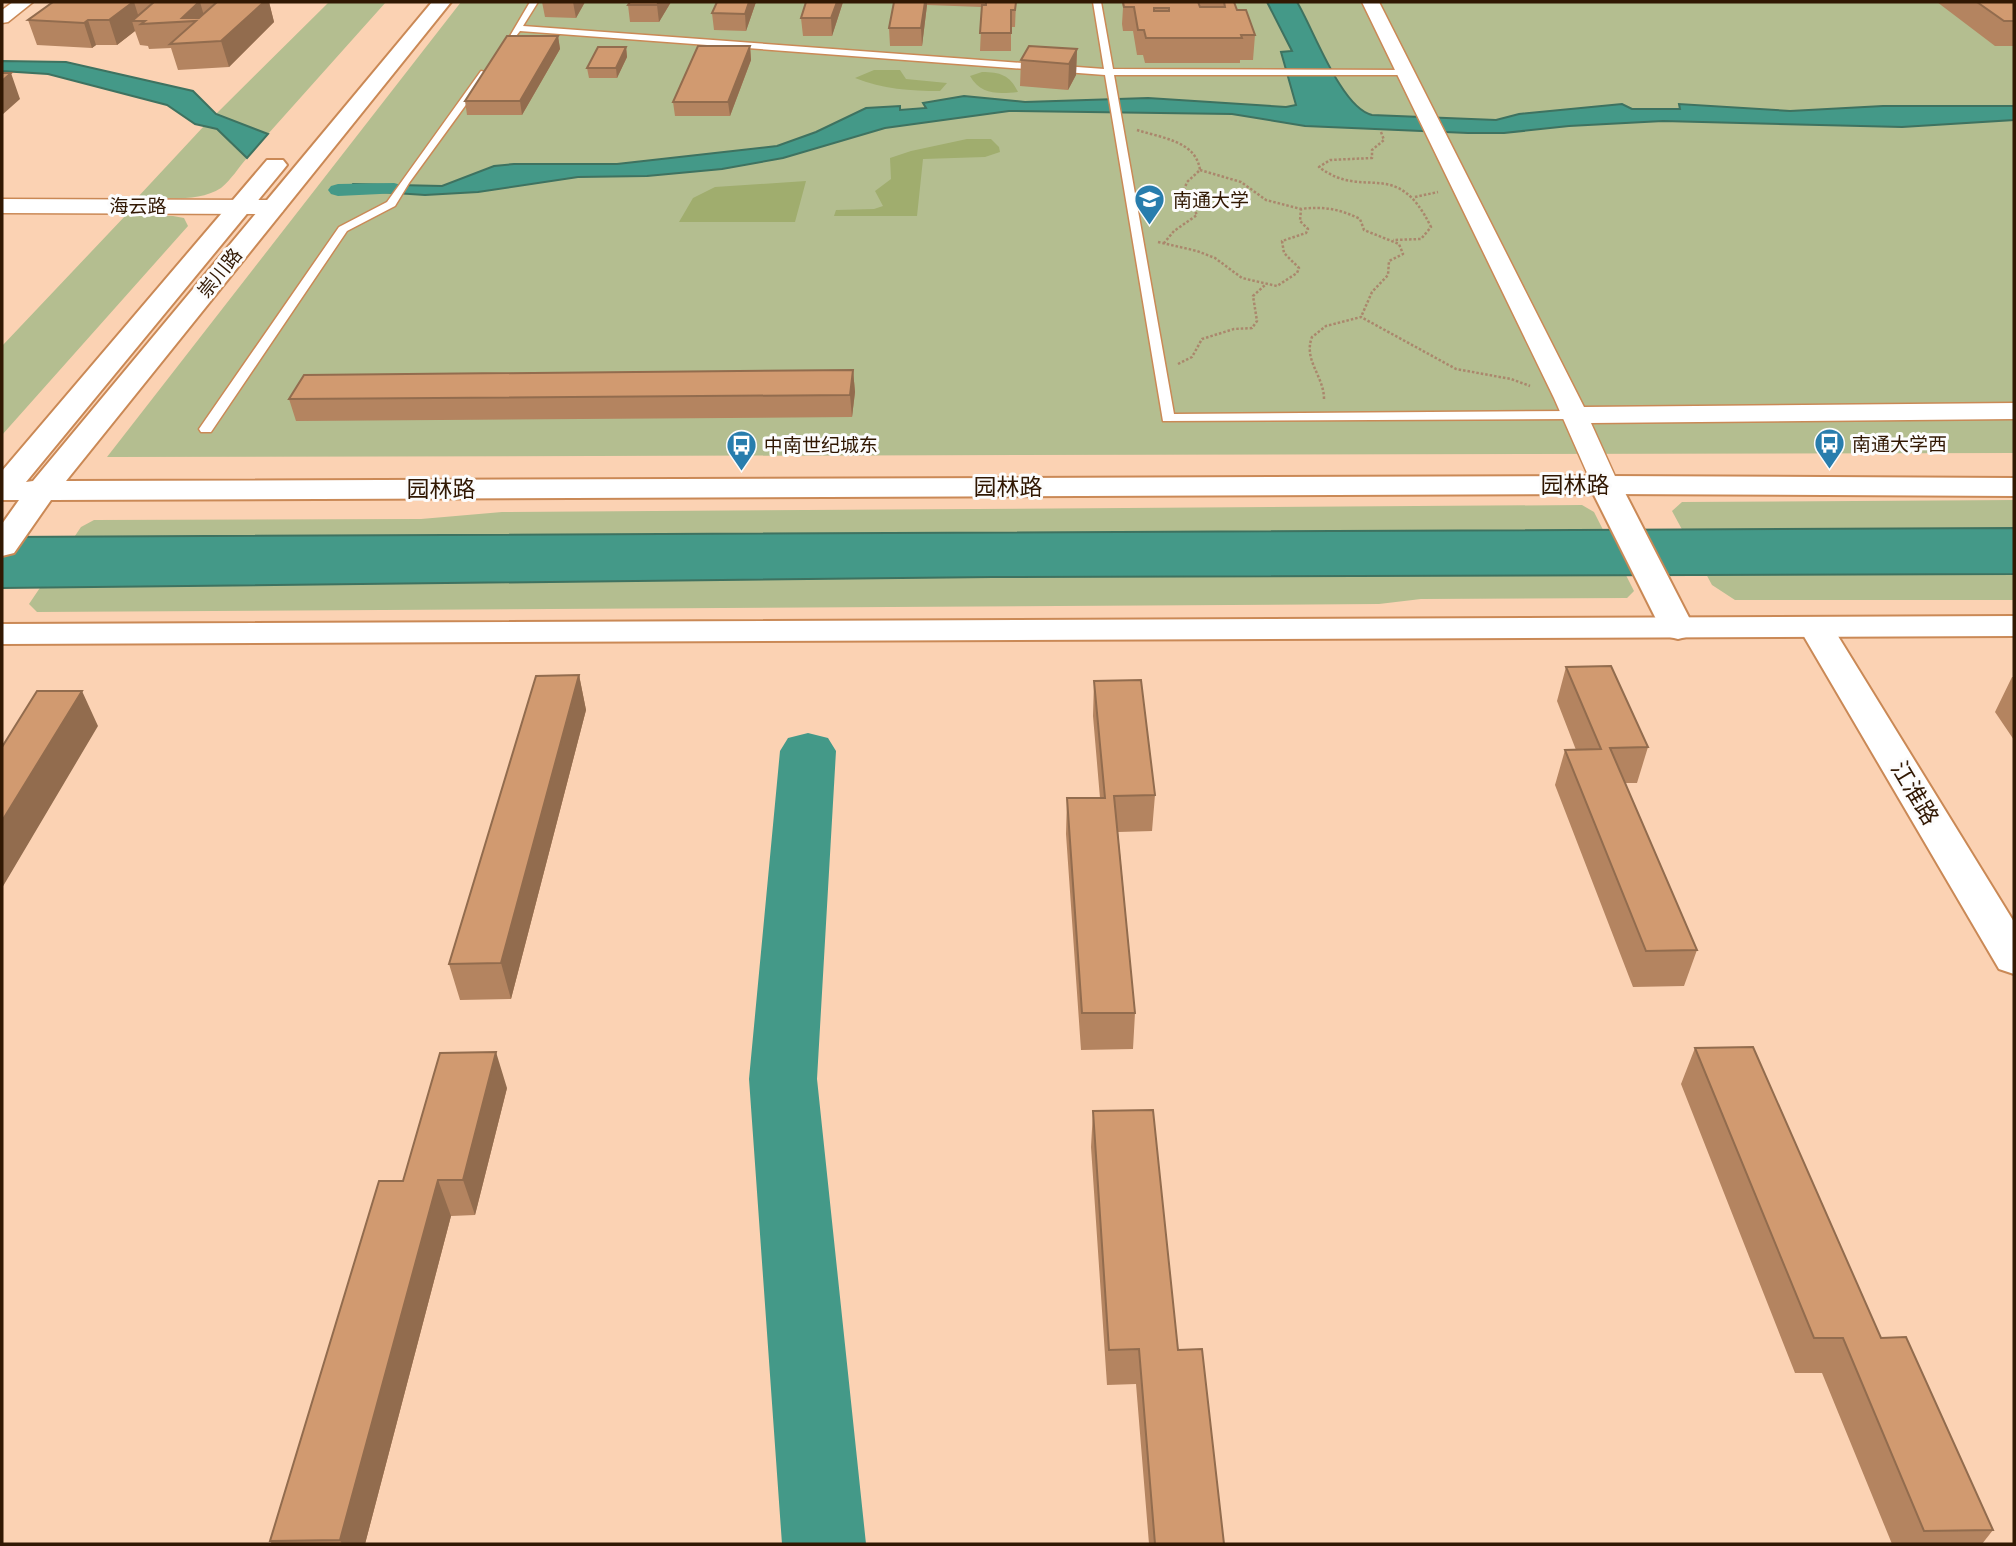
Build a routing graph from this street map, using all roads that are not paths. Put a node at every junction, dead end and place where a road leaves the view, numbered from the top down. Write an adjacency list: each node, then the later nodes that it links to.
1 (24, 2): 6 (street)
2 (442, 2): 15 (main road, 崇川路)
3 (534, 2): 7 (lane)
4 (1097, 2): 10 (lane)
5 (1370, 2): 11 (street)
6 (2, 18)
7 (517, 28): 8 (lane); 10 (lane)
8 (509, 39)
9 (493, 61): 18 (lane)
10 (1109, 72): 11 (lane); 16 (lane)
11 (1404, 72): 16 (street)
12 (291, 149): 14 (main road, 崇川路)
13 (2, 206): 14 (street, 海云路)
14 (239, 206): 15 (street, 海云路); 20 (main road, 崇川路)
15 (274, 207): 21 (main road, 崇川路)
16 (1570, 407): 17 (street); 22 (street)
17 (2014, 411)
18 (206, 429)
19 (2014, 487): 22 (main road, 园林路)
20 (2, 491): 21 (main road, 园林路)
21 (42, 491): 22 (main road, 园林路); 23 (main road, 崇川路)
22 (1611, 497): 26 (main road)
23 (2, 546)
24 (2014, 626): 25 (main road)
25 (1816, 628): 26 (main road); 28 (main road, 江淮路)
26 (1678, 629): 27 (main road)
27 (2, 634)
28 (2014, 958)

